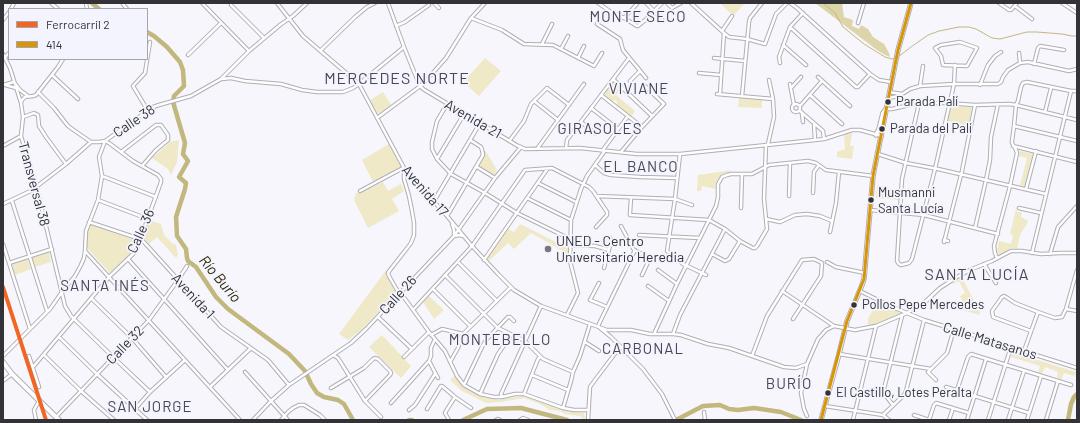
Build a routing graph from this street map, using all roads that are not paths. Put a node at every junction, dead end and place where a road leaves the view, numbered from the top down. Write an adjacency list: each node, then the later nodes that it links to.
1 (202, 3): 38 (street)
2 (277, 3): 32 (street, Avenida 17)
3 (307, 3): 32 (street, Calle 38)
4 (375, 3): 20 (street)
5 (388, 3): 41 (street)
6 (434, 3): 26 (street)
7 (485, 3): 33 (street)
8 (598, 3): 34 (street)
9 (646, 3): 27 (street)
10 (662, 3): 27 (street)
11 (667, 3): 22 (street)
12 (691, 3): 43 (street)
13 (762, 3): 46 (street)
14 (786, 3): 46 (street)
15 (790, 3): 28 (street)
16 (864, 3): 37 (street)
17 (911, 3): 90 (main road)
18 (999, 3): 23 (street)
19 (1062, 3): 29 (street)
20 (371, 4): 53 (street)
21 (636, 4): 34 (street)
22 (680, 4)
23 (1016, 4): 36 (street)
24 (231, 5): 45 (street)
25 (429, 5): 41 (street)
26 (439, 8)
27 (654, 11): 35 (street)
28 (803, 13): 42 (street); 78 (street)
29 (1077, 13)
30 (650, 16): 34 (street)
31 (732, 16): 43 (street)
32 (289, 18): 45 (street, Calle 38); 53 (street, Avenida 17)
33 (471, 18): 48 (street); 99 (street)
34 (624, 18)
35 (662, 19)
36 (1032, 19)
37 (858, 22)
38 (221, 23): 55 (street); 61 (street)
39 (552, 24): 48 (street)
40 (597, 24): 63 (street)
41 (396, 26): 51 (street)
42 (790, 27): 49 (street); 78 (street)
43 (723, 32): 46 (street); 65 (street)
44 (568, 36): 52 (street)
45 (264, 38): 55 (street, Calle 38)
46 (747, 39): 68 (street)
47 (150, 42): 59 (street)
48 (542, 44): 52 (street)
49 (783, 45): 70 (street); 72 (street)
50 (584, 46): 62 (street)
51 (404, 47): 91 (street); 99 (street)
52 (561, 49): 62 (street)
53 (321, 50): 91 (street, Avenida 17)
54 (1064, 50): 71 (street)
55 (249, 51): 84 (street, Calle 38)
56 (1001, 52): 96 (street)
57 (602, 53): 62 (street)
58 (1019, 53): 69 (street)
59 (148, 54)
60 (4, 55): 89 (street, Transversal 38)
61 (188, 55)
62 (578, 58)
63 (629, 58): 76 (street); 85 (street)
64 (714, 58): 65 (street)
65 (722, 59): 68 (street); 80 (street)
66 (62, 60): 79 (street)
67 (147, 60): 131 (street)
68 (745, 61): 112 (street)
69 (1020, 63): 71 (street); 96 (street)
70 (780, 64)
71 (1034, 64): 75 (street)
72 (806, 65)
73 (955, 65): 73 (street); 94 (street)
74 (923, 66): 98 (street)
75 (1077, 69)
76 (640, 71): 83 (street); 87 (street)
77 (699, 73): 80 (street)
78 (870, 74): 90 (street)
79 (52, 75): 105 (street); 115 (street)
80 (721, 75): 112 (street)
81 (801, 77): 101 (street)
82 (818, 77): 88 (street)
83 (646, 78)
84 (221, 79): 91 (street); 131 (street, Calle 38)
85 (612, 79): 108 (street); 137 (street)
86 (769, 80): 116 (street)
87 (630, 81)
88 (822, 81): 109 (street); 128 (street)
89 (14, 82): 95 (street); 100 (street, Transversal 38); 110 (street)
90 (891, 82): 106 (main road)
91 (359, 84): 140 (street, Avenida 17)
92 (584, 84): 123 (street)
93 (790, 84): 101 (street)
94 (954, 84): 96 (street); 98 (street); 120 (street)
95 (3, 85): 100 (street)
96 (980, 85)
97 (645, 86): 137 (street)
98 (920, 86): 107 (street)
99 (421, 87): 121 (street, Avenida 21); 140 (street)
100 (16, 88): 117 (street, Transversal 38)
101 (790, 88): 124 (street)
102 (1051, 88): 104 (street); 126 (street); 133 (street)
103 (1077, 90): 104 (street)
104 (1071, 91): 139 (street)
105 (38, 92): 111 (street); 113 (street)
106 (889, 92): 107 (street); 114 (main road)
107 (903, 94): 114 (street)
108 (601, 95): 129 (street); 136 (street)
109 (810, 95): 127 (street); 147 (street)
110 (28, 96): 111 (street); 117 (street)
111 (34, 96): 113 (street)
112 (742, 96): 116 (street)
113 (45, 98): 164 (street)
114 (888, 98): 130 (main road)
115 (78, 99)
116 (773, 99): 165 (street)
117 (21, 102): 138 (street, Transversal 38)
118 (534, 102): 123 (street); 141 (street); 160 (street)
119 (919, 103): 120 (street); 130 (street); 181 (street)
120 (949, 103): 125 (street); 190 (street)
121 (447, 104): 135 (street, Avenida 21); 178 (street)
122 (998, 104): 125 (street); 126 (street); 201 (street)
123 (569, 105): 141 (street)
124 (794, 105): 127 (street); 132 (street)
125 (975, 105): 194 (street)
126 (1016, 105): 133 (street); 148 (street)
127 (800, 106): 132 (street)
128 (850, 106)
129 (591, 108): 143 (street); 150 (street)
130 (887, 109): 154 (main road); 156 (main road)
131 (148, 111): 162 (street, Calle 38)
132 (800, 111): 134 (street)
133 (1045, 112): 139 (street)
134 (802, 113): 144 (street); 146 (street)
135 (464, 114): 145 (street, Avenida 21); 178 (street)
136 (628, 116): 149 (street); 150 (street)
137 (652, 116): 149 (street)
138 (23, 117): 155 (street, Transversal 38); 182 (street)
139 (1064, 117): 142 (street); 157 (street)
140 (377, 118): 188 (street, Avenida 17)
141 (558, 120): 170 (street)
142 (1077, 120)
143 (581, 122): 153 (street); 169 (street)
144 (803, 122)
145 (480, 123): 159 (street); 160 (street, Avenida 21)
146 (814, 124): 151 (street); 152 (street)
147 (842, 124)
148 (1014, 126): 157 (street); 167 (street)
149 (642, 127): 174 (street)
150 (618, 129): 171 (street)
151 (815, 132): 152 (street); 161 (street)
152 (823, 132): 158 (street)
153 (595, 133)
154 (876, 135): 156 (street); 158 (street)
155 (21, 136): 166 (street); 206 (street, Transversal 38)
156 (882, 136): 176 (main road)
157 (1060, 137): 163 (street); 177 (street)
158 (824, 139): 161 (street)
159 (470, 140): 187 (street); 192 (street)
160 (510, 140): 168 (street, Avenida 21)
161 (815, 140): 165 (street)
162 (105, 141): 164 (street); 173 (street); 195 (street, Calle 38)
163 (1077, 141)
164 (91, 142): 182 (street)
165 (767, 144): 175 (street); 186 (street)
166 (3, 146)
167 (1013, 146): 172 (street); 205 (street)
168 (521, 147): 170 (street); 198 (street, Calle 26)
169 (566, 148): 170 (street); 171 (street)
170 (536, 149)
171 (603, 151): 174 (street); 183 (street)
172 (1036, 151): 177 (street); 207 (street)
173 (121, 152): 185 (street); 185 (street)
174 (622, 152): 175 (street)
175 (680, 154): 199 (street)
176 (878, 154): 181 (street); 197 (main road)
177 (1055, 156): 179 (street); 211 (street)
178 (437, 159): 192 (street)
179 (1077, 162)
180 (790, 163): 184 (street); 186 (street); 213 (street)
181 (906, 163): 190 (street); 229 (street)
182 (66, 164): 206 (street)
183 (595, 165): 199 (street); 204 (street)
184 (819, 165): 191 (street); 210 (street)
185 (142, 166): 214 (street, Calle 36)
186 (765, 166): 193 (street); 235 (street)
187 (477, 167): 198 (street); 202 (street)
188 (404, 168): 196 (street, Avenida 17); 200 (street); 208 (street)
189 (548, 168): 203 (street); 204 (street); 223 (street)
190 (935, 169): 194 (street); 232 (street)
191 (839, 172): 197 (street); 240 (street)
192 (451, 174): 202 (street); 220 (street)
193 (742, 174): 226 (street); 239 (street)
194 (961, 174): 201 (street); 241 (street)
195 (102, 176): 214 (street); 217 (street, Calle 38)
196 (410, 176): 200 (street); 220 (street, Avenida 17)
197 (873, 176): 228 (main road)
198 (495, 178): 209 (street, Calle 26)
199 (677, 178): 218 (street)
200 (404, 179): 302 (street)
201 (986, 180): 205 (street); 245 (street)
202 (467, 182): 209 (street); 233 (street)
203 (538, 183): 215 (street); 221 (street)
204 (583, 184): 212 (street); 221 (street)
205 (1010, 186): 207 (street); 249 (street)
206 (36, 187): 219 (street); 263 (street, Transversal 38)
207 (1026, 189): 211 (street)
208 (360, 191)
209 (485, 192): 223 (street); 247 (street, Calle 26)
210 (813, 193)
211 (1046, 194): 231 (street)
212 (596, 196): 216 (street); 244 (street)
213 (789, 196)
214 (156, 197): 236 (street, Calle 36)
215 (527, 198): 230 (street); 238 (street)
216 (630, 198): 218 (street); 234 (street)
217 (98, 200): 236 (street); 242 (street, Calle 38)
218 (675, 200): 224 (street); 234 (street)
219 (12, 201): 222 (street); 271 (street)
220 (434, 202): 233 (street, Avenida 17)
221 (576, 202): 238 (street)
222 (3, 204)
223 (502, 204): 230 (street); 262 (street)
224 (692, 205)
225 (1077, 206): 270 (street)
226 (741, 208)
227 (1019, 208): 231 (street)
228 (870, 210): 229 (street); 285 (main road)
229 (900, 212): 232 (street); 232 (street)
230 (517, 213): 257 (street); 274 (street)
231 (1041, 213): 267 (street)
232 (924, 215): 241 (street)
233 (447, 216): 237 (street, Avenida 17)
234 (671, 218): 239 (street); 252 (street)
235 (766, 218): 240 (street); 258 (street)
236 (148, 219): 256 (street, Calle 36)
237 (450, 220): 247 (street, Avenida 17); 251 (street)
238 (571, 220): 257 (street)
239 (709, 220): 246 (street); 255 (street)
240 (832, 221): 248 (street)
241 (949, 221): 245 (street); 259 (street)
242 (89, 222): 256 (street, Avenida 1); 266 (street, Calle 38)
243 (621, 226): 265 (street)
244 (596, 227)
245 (975, 228): 249 (street)
246 (725, 229): 258 (street); 269 (street)
247 (459, 230): 251 (street, Calle 26); 253 (street, Avenida 17)
248 (830, 232)
249 (998, 234): 272 (street)
250 (639, 235): 252 (street)
251 (454, 236): 253 (street); 302 (street, Calle 26)
252 (669, 237): 255 (street); 279 (street)
253 (465, 238): 262 (street, Avenida 17)
254 (610, 238): 264 (street)
255 (700, 238): 279 (street)
256 (140, 239): 273 (street, Calle 36); 290 (street, Avenida 1)
257 (570, 239): 261 (street)
258 (740, 241): 269 (street)
259 (948, 241)
260 (3, 244): 277 (street)
261 (570, 245): 264 (street); 317 (street)
262 (472, 246): 274 (street, Avenida 17); 275 (street)
263 (52, 249): 271 (street); 300 (street, Transversal 38)
264 (609, 250): 281 (street)
265 (635, 250): 287 (street); 309 (street)
266 (85, 251): 289 (street); 300 (street, Calle 38)
267 (1032, 253): 270 (street); 272 (street)
268 (1077, 253): 270 (street)
269 (712, 254): 284 (street)
270 (1050, 254)
271 (30, 256): 277 (street); 312 (street)
272 (997, 258): 278 (street)
273 (128, 259): 289 (street, Calle 36); 304 (street)
274 (484, 260): 295 (street, Avenida 17)
275 (458, 262): 286 (street); 305 (street)
276 (827, 262): 285 (street)
277 (9, 263): 332 (street)
278 (984, 264): 292 (street); 315 (street)
279 (686, 265): 284 (street); 293 (street)
280 (187, 266): 290 (street, Calle 32)
281 (604, 268)
282 (658, 270): 293 (street)
283 (1077, 271): 299 (street)
284 (702, 273): 288 (street); 339 (street)
285 (864, 273): 298 (main road)
286 (445, 275): 296 (street); 316 (street)
287 (642, 275)
288 (706, 275)
289 (110, 276): 303 (street, Calle 36); 322 (street)
290 (178, 280): 304 (street, Calle 32); 351 (street, Avenida 1)
291 (599, 282): 309 (street)
292 (996, 283)
293 (677, 284): 306 (street)
294 (648, 286): 306 (street)
295 (511, 287): 305 (street); 308 (street, Avenida 17)
296 (433, 289): 311 (street); 326 (street)
297 (782, 291): 307 (street); 307 (street); 360 (street)
298 (860, 291): 315 (street, Calle Matasanos); 331 (main road)
299 (1072, 291): 301 (street); 310 (street)
300 (62, 292): 312 (street, Calle 38); 320 (street, Transversal 38)
301 (1077, 292)
302 (400, 293): 311 (street); 319 (street, Calle 26)
303 (91, 298): 320 (street, Calle 36); 343 (street)
304 (164, 300): 322 (street, Calle 32); 376 (street)
305 (496, 301): 316 (street)
306 (669, 301): 338 (street)
307 (802, 304): 321 (street); 328 (street)
308 (541, 306): 317 (street, Avenida 17); 345 (street)
309 (607, 307): 327 (street)
310 (1066, 309): 313 (street); 314 (street)
311 (413, 310): 336 (street)
312 (47, 312): 332 (street, Calle 38)
313 (1038, 312): 335 (street); 335 (street)
314 (1077, 312)
315 (907, 313): 318 (street); 323 (street, Calle Matasanos)
316 (484, 314): 326 (street); 330 (street)
317 (567, 315): 325 (street, Avenida 17)
318 (902, 316): 329 (street); 370 (street)
319 (378, 317): 352 (street); 357 (street, Calle 26)
320 (74, 318): 341 (street, Calle 36); 363 (street, Transversal 38)
321 (793, 319)
322 (149, 320): 343 (street, Calle 32); 366 (street)
323 (924, 320): 333 (street, Calle Matasanos); 373 (street)
324 (514, 321): 330 (street)
325 (590, 324): 327 (street, Avenida 17); 346 (street)
326 (470, 326): 337 (street)
327 (598, 326): 334 (street, Avenida 17); 342 (street)
328 (834, 326): 331 (street); 371 (street)
329 (876, 326): 331 (street); 364 (street)
330 (498, 328): 340 (street); 393 (street)
331 (846, 328): 355 (main road)
332 (30, 329): 358 (street, Calle 38)
333 (954, 329): 350 (street, Calle Matasanos); 377 (street)
334 (615, 330): 338 (street, Avenida 17); 342 (street)
335 (1031, 331): 354 (street)
336 (430, 333): 337 (street); 344 (street); 352 (street)
337 (463, 334): 369 (street)
338 (654, 334): 339 (street, Avenida 17)
339 (673, 334): 360 (street, Avenida 17)
340 (511, 335): 345 (street); 403 (street)
341 (59, 337): 356 (street, Calle 36); 382 (street)
342 (611, 337): 349 (street)
343 (132, 338): 363 (street, Calle 32); 386 (street)
344 (435, 339): 347 (street); 348 (street)
345 (525, 341): 362 (street); 407 (street)
346 (585, 342): 353 (street); 380 (street)
347 (438, 344): 348 (street); 369 (street)
348 (432, 346): 367 (street)
349 (620, 347): 422 (street); 446 (street)
350 (1011, 347): 354 (street, Calle Matasanos); 372 (street)
351 (251, 348): 376 (street); 392 (street, Avenida 1)
352 (412, 348): 361 (street)
353 (599, 351)
354 (1024, 351): 375 (street, Calle Matasanos)
355 (839, 354): 364 (street); 414 (main road)
356 (44, 355): 374 (street, Calle 36); 401 (street)
357 (333, 355): 387 (street); 392 (street, Calle 26)
358 (3, 356)
359 (30, 356): 374 (street)
360 (752, 356): 371 (street, Avenida 17)
361 (404, 357)
362 (540, 357): 380 (street); 384 (street)
363 (113, 358): 382 (street, Calle 32); 402 (street, Transversal 38)
364 (868, 359): 370 (street); 423 (street)
365 (986, 359): 372 (street); 400 (street); 405 (street)
366 (185, 360): 386 (street); 396 (street)
367 (429, 361): 383 (street); 412 (street)
368 (3, 362): 381 (main road)
369 (450, 362): 393 (street)
370 (891, 362): 373 (street); 413 (street)
371 (808, 364): 431 (street)
372 (1005, 365): 378 (street); 411 (street)
373 (913, 366): 377 (street); 413 (street)
374 (33, 367): 395 (street)
375 (1077, 368)
376 (228, 370): 396 (street)
377 (929, 370): 389 (street)
378 (1024, 371): 385 (street); 415 (street)
379 (245, 372): 409 (street)
380 (573, 372): 399 (street)
381 (12, 374): 390 (street); 408 (main road)
382 (97, 374): 401 (street, Calle 32); 419 (street)
383 (435, 374): 388 (street); 421 (street)
384 (532, 375): 399 (street); 404 (street)
385 (1041, 376): 391 (street); 426 (street)
386 (166, 377): 402 (street)
387 (350, 377): 398 (street); 410 (street); 410 (street)
388 (438, 378)
389 (936, 380)
390 (3, 381)
391 (1058, 381): 394 (street); 458 (street)
392 (289, 385): 409 (street, Calle 26)
393 (464, 385): 403 (street)
394 (1071, 385)
395 (39, 387)
396 (210, 387): 438 (street)
397 (946, 387): 400 (street)
398 (331, 388)
399 (568, 390): 417 (street)
400 (957, 390): 405 (street)
401 (81, 391): 433 (street, Calle 32); 436 (street)
402 (150, 392): 419 (street)
403 (480, 394): 407 (street)
404 (524, 394): 407 (street); 417 (street)
405 (975, 396): 411 (street); 425 (street)
406 (455, 397): 416 (street); 420 (street); 443 (street)
407 (502, 397)
408 (40, 401): 433 (main road); 435 (street)
409 (270, 401): 430 (street); 439 (street, Calle 26)
410 (364, 401): 432 (street)
411 (994, 402): 415 (street); 455 (street)
412 (391, 403)
413 (894, 405): 428 (street)
414 (825, 406): 423 (street); 448 (main road)
415 (1012, 407): 426 (street); 456 (street)
416 (471, 408)
417 (563, 408): 422 (street)
418 (952, 408): 425 (street); 452 (street); 453 (street)
419 (135, 409): 437 (street)
420 (427, 409)
421 (408, 410)
422 (588, 410): 445 (street)
423 (855, 411): 427 (street); 449 (street)
424 (704, 412): 447 (street)
425 (969, 413): 454 (street)
426 (1030, 413): 457 (street)
427 (877, 415): 428 (street); 450 (street)
428 (883, 415): 451 (street)
429 (914, 415): 452 (street)
430 (284, 416): 440 (street); 441 (street); 442 (street)
431 (807, 416)
432 (381, 417)
433 (58, 419)
434 (522, 419): 444 (street)
435 (36, 420)
436 (114, 420)
437 (147, 420)
438 (240, 420)
439 (253, 420)
440 (281, 420)
441 (288, 420)
442 (325, 420)
443 (449, 420)
444 (528, 420)
445 (588, 420)
446 (675, 420)
447 (705, 420)
448 (822, 420)
449 (853, 420)
450 (876, 420)
451 (889, 420)
452 (929, 420)
453 (949, 420)
454 (967, 420)
455 (988, 420)
456 (1008, 420)
457 (1027, 420)
458 (1046, 420)

